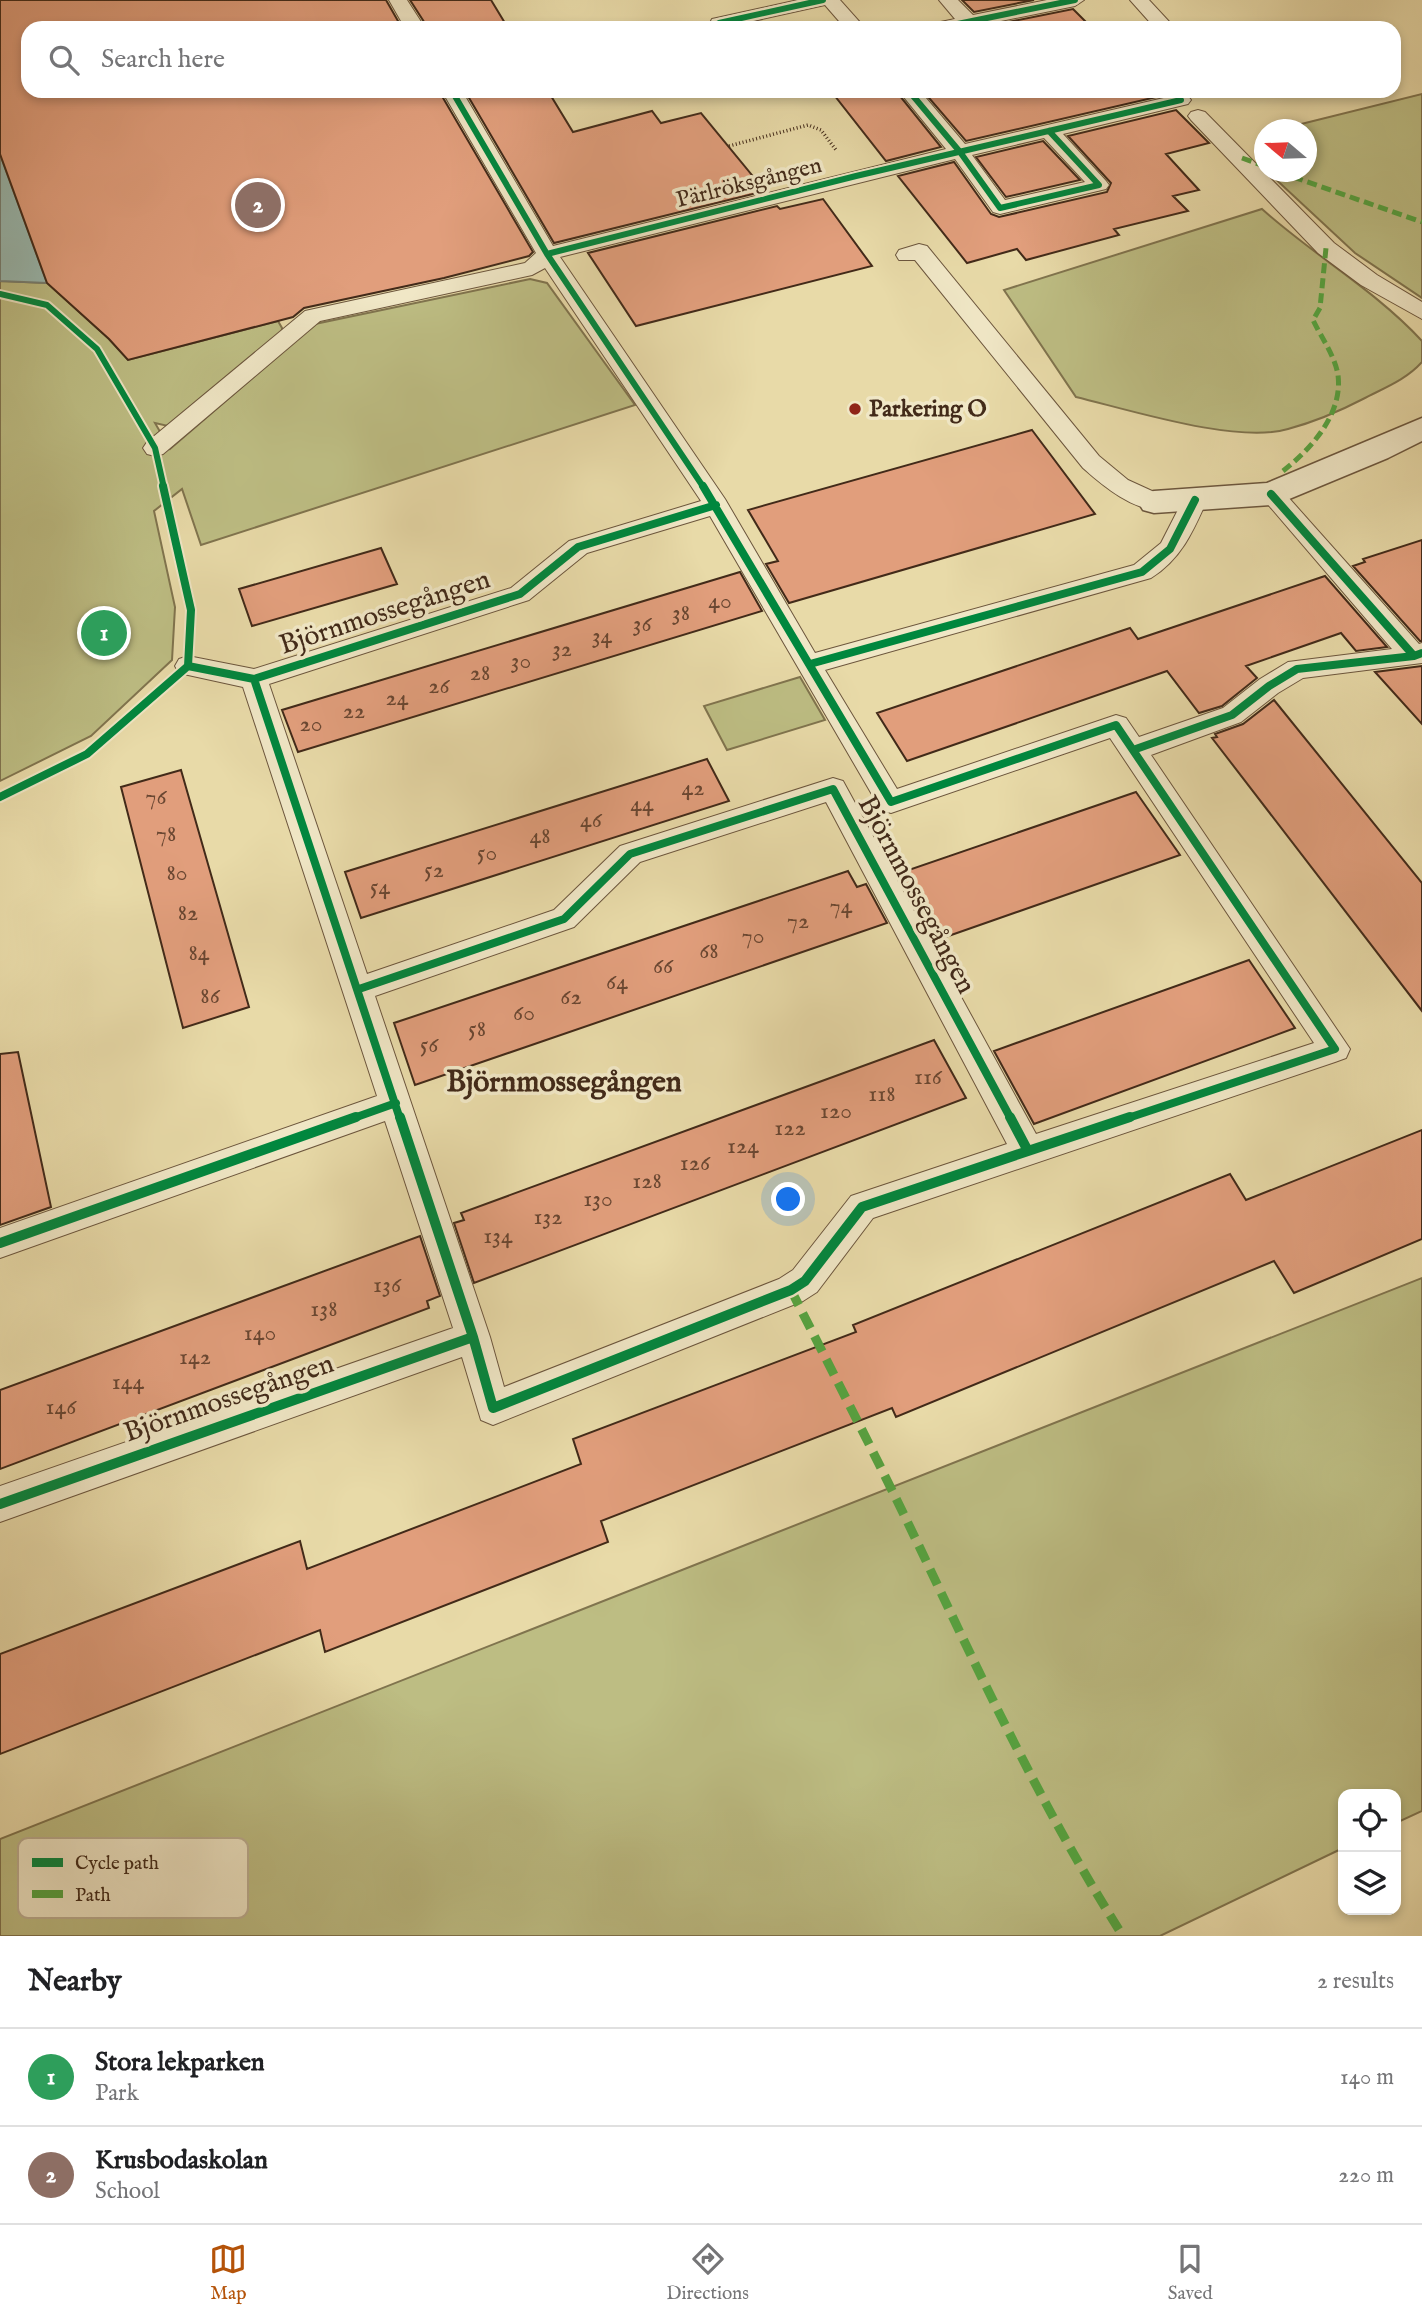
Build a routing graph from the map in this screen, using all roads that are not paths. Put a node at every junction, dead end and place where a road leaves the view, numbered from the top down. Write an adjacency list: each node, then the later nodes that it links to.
1 (398, 0): 7 (lane)
2 (823, 0): 8 (lane)
3 (830, 0): 9 (lane)
4 (948, 0): 10 (lane)
5 (1074, 0): 10 (lane)
6 (1139, 0): 11 (lane)
7 (411, 21)
8 (728, 21)
9 (850, 21)
10 (968, 21)
11 (1158, 21)
12 (456, 98): 18 (lane, Björnmossegången)
13 (915, 98): 17 (lane)
14 (1181, 100): 16 (lane, Pärlröksgången)
15 (1198, 116): 20 (lane)
16 (1049, 131): 17 (lane, Pärlröksgången); 17 (lane)
17 (960, 152): 18 (lane, Pärlröksgången)
18 (547, 254): 22 (lane, Pärlröksgången); 26 (lane, Björnmossegången)
19 (907, 255): 25 (lane)
20 (1422, 312)
21 (1422, 428): 23 (street)
22 (155, 448)
23 (1271, 494): 24 (street); 27 (lane)
24 (1195, 500): 25 (street); 28 (lane)
25 (1154, 502)
26 (716, 505): 28 (lane, Björnmossegången); 30 (lane, Björnmossegången)
27 (1418, 654): 31 (lane)
28 (810, 664): 32 (lane, Björnmossegången)
29 (188, 666): 30 (lane, Björnmossegången)
30 (254, 679): 34 (lane, Björnmossegången)
31 (1133, 750): 32 (lane, Björnmossegången); 36 (lane, Björnmossegången)
32 (874, 775): 33 (lane, Björnmossegången)
33 (833, 789): 34 (lane, Björnmossegången); 36 (lane, Björnmossegången)
34 (359, 989): 35 (lane, Björnmossegången)
35 (396, 1102): 37 (lane); 38 (lane, Björnmossegången)
36 (1028, 1151): 38 (lane, Björnmossegången)
37 (0, 1243)
38 (474, 1337): 39 (lane, Björnmossegången)
39 (0, 1504)

